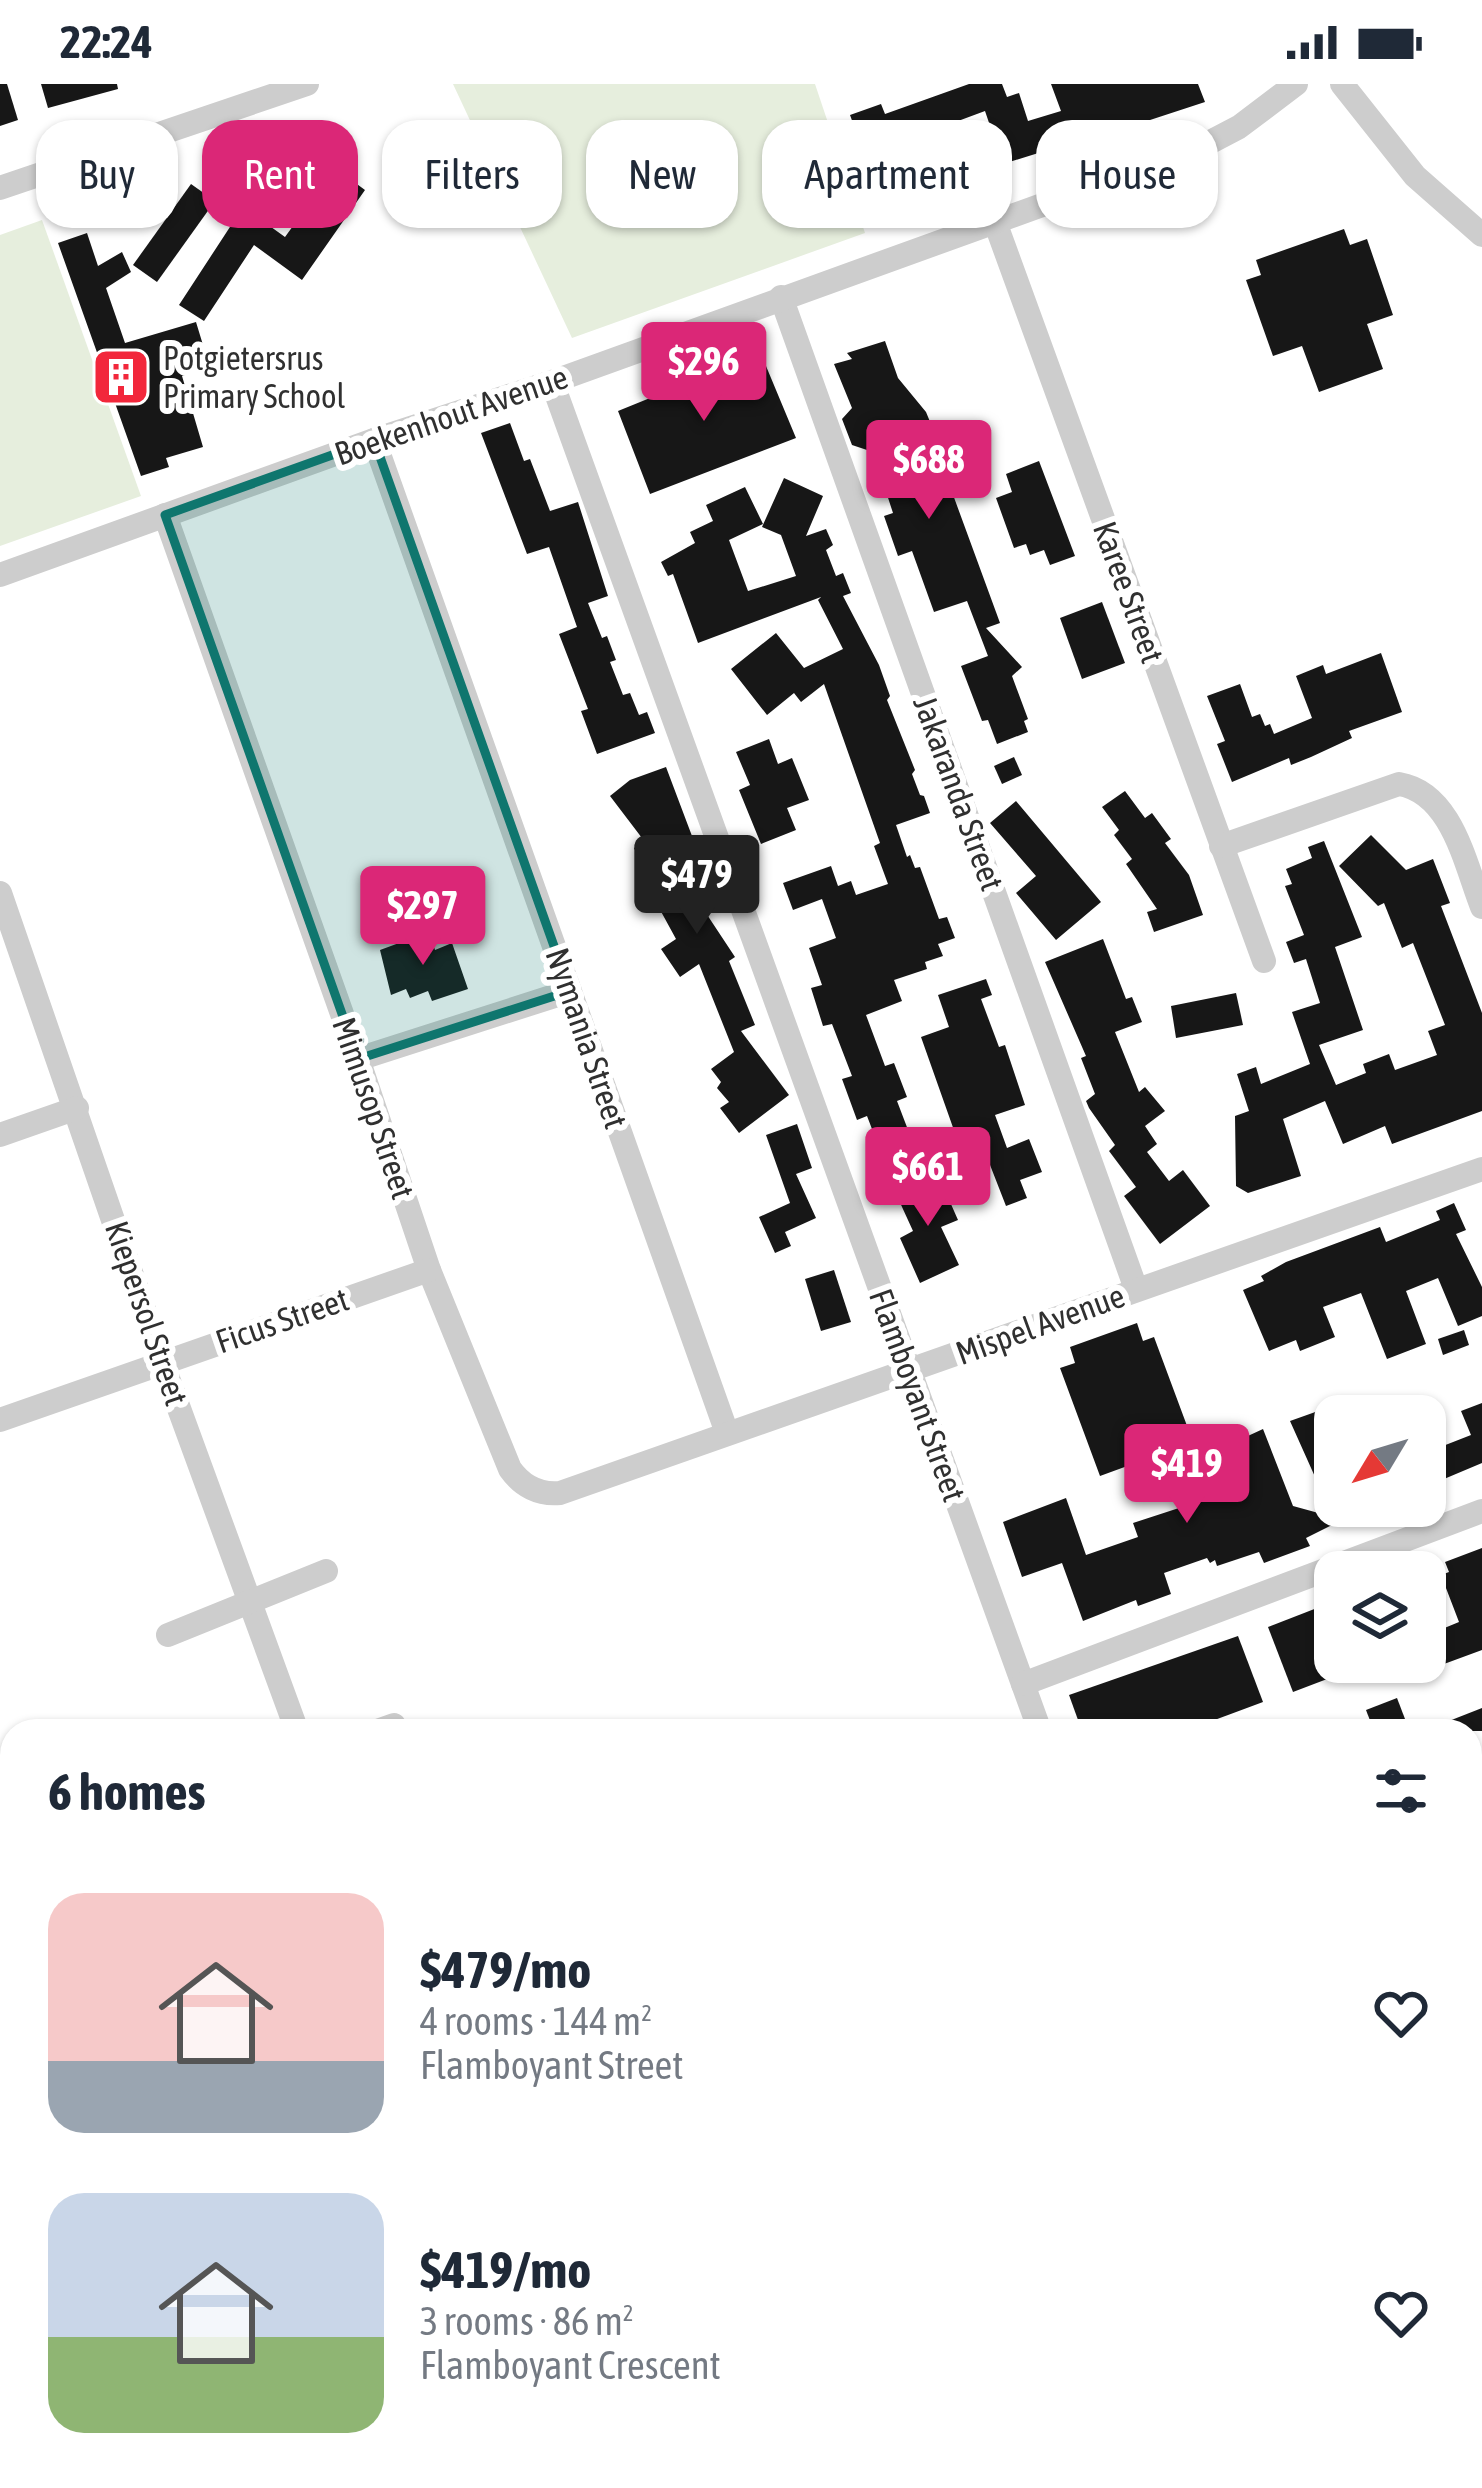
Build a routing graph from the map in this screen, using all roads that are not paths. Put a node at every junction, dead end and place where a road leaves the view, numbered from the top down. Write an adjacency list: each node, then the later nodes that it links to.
1 (307, 84): 4 (street)
2 (1296, 84): 5 (street, Boekenhout Avenue)
3 (1342, 84): 8 (street)
4 (0, 188)
5 (1012, 216)
6 (978, 228): 9 (street, Boekenhout Avenue)
7 (997, 228): 14 (street, Karee Street)
8 (1482, 235)
9 (781, 297): 10 (street, Boekenhout Avenue); 24 (street, Jakaranda Street)
10 (553, 382): 11 (street, Boekenhout Avenue); 26 (street, Flamboyant Street)
11 (374, 440): 12 (street, Boekenhout Avenue); 18 (street, Nymania Street)
12 (165, 515): 13 (street, Boekenhout Avenue); 19 (street, Mimusop Street)
13 (0, 575)
14 (1221, 846): 16 (street); 17 (street, Karee Street)
15 (0, 893): 20 (street, Kiepersol Street)
16 (1482, 907)
17 (1264, 961)
18 (570, 992): 19 (street); 28 (street, Nymania Street)
19 (358, 1059): 23 (street, Mimusop Street)
20 (77, 1108): 21 (street); 25 (street, Kiepersol Street)
21 (0, 1135)
22 (1482, 1169): 24 (street, Mispel Avenue)
23 (429, 1270): 25 (street, Ficus Street); 29 (street, Mimusop Street)
24 (1136, 1289): 26 (street, Mispel Avenue)
25 (162, 1362): 27 (street, Ficus Street); 32 (street, Kiepersol Street)
26 (910, 1372): 28 (street, Mispel Avenue); 34 (street, Flamboyant Street)
27 (0, 1420)
28 (727, 1433): 29 (street, Mispel Avenue)
29 (529, 1488)
30 (1482, 1511): 34 (street)
31 (326, 1570): 32 (street)
32 (251, 1601): 33 (street); 35 (street, Kiepersol Street)
33 (169, 1635)
34 (1023, 1684): 36 (street, Flamboyant Street)
35 (293, 1719)
36 (1036, 1719)

